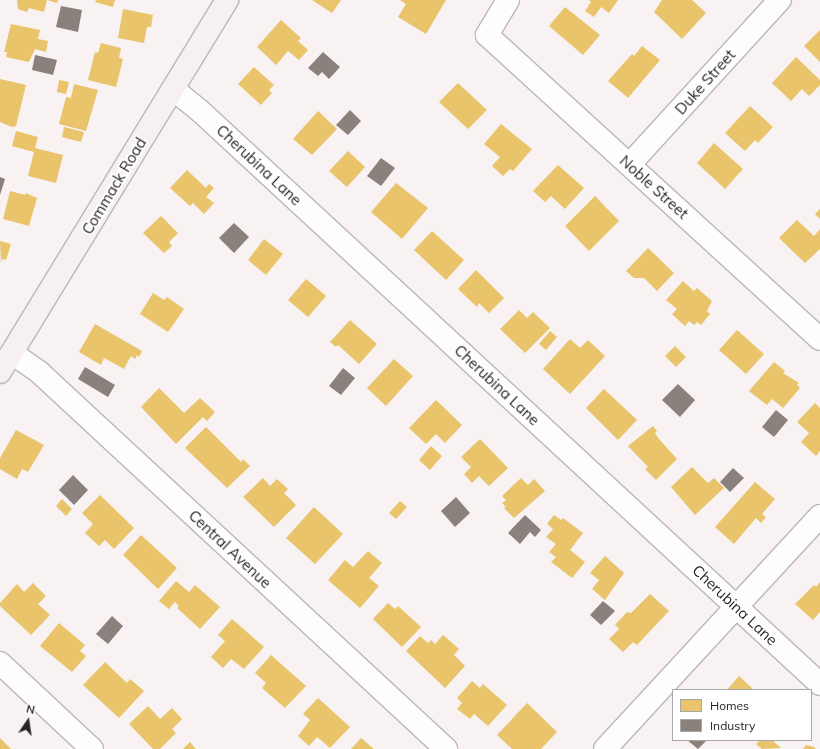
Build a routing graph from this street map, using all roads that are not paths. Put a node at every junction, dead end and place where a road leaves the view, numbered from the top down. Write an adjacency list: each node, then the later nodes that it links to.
1 (227, 0): 4 (main road, Commack Road)
2 (508, 0): 5 (street, Noble Street)
3 (780, 0): 5 (street, Duke Street)
4 (173, 89): 7 (main road, Commack Road); 10 (street, Cherubina Lane)
5 (630, 164): 6 (street, Noble Street)
6 (816, 328)
7 (12, 353): 8 (main road, Commack Road); 14 (street, Central Avenue)
8 (0, 372)
9 (820, 516): 10 (street)
10 (736, 605): 12 (street, Cherubina Lane); 15 (street)
11 (0, 663): 13 (street)
12 (820, 684)
13 (92, 749)
14 (446, 749)
15 (605, 749)

